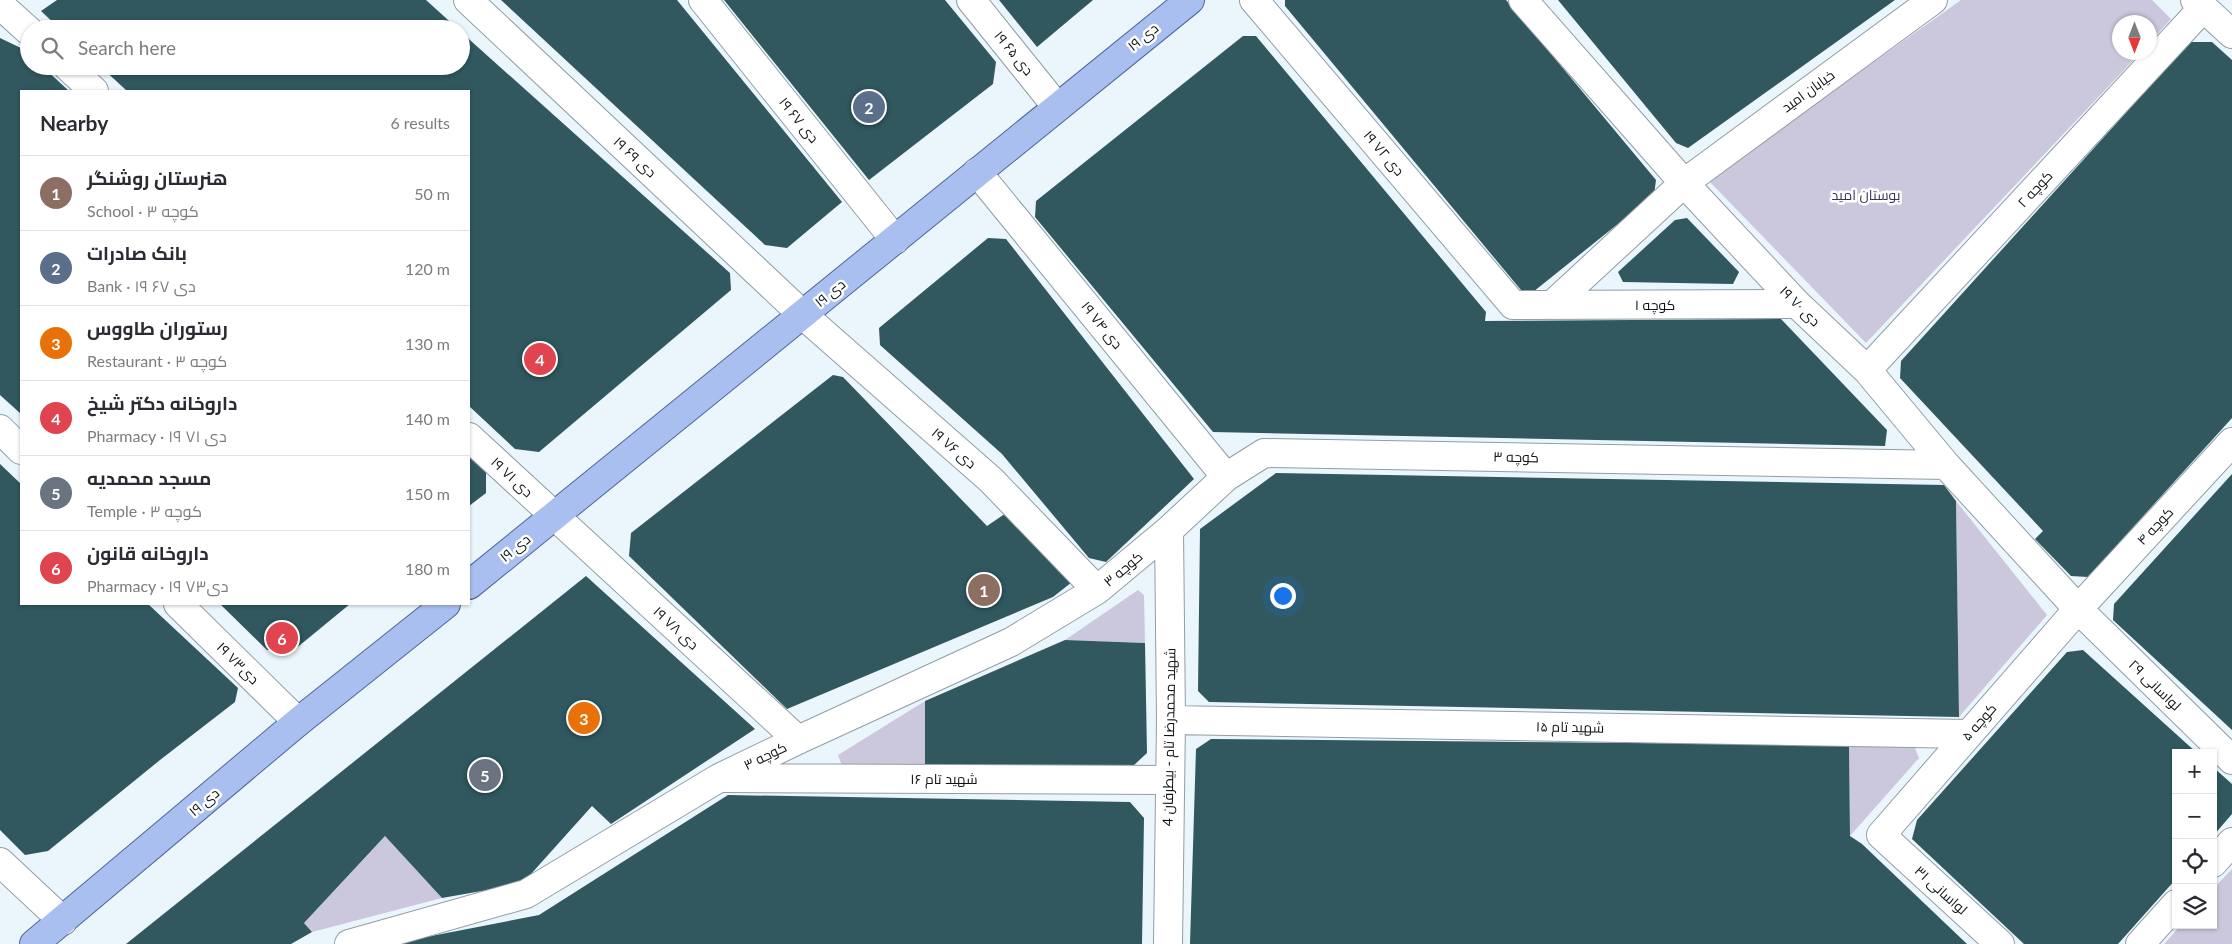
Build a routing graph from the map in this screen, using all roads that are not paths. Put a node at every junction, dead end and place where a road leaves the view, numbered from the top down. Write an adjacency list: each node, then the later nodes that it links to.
1 (468, 0): 21 (street, ۱۹ دی ۶۹)
2 (702, 0): 17 (street, ۱۹ دی ۶۷)
3 (971, 0): 14 (street, ۱۹ دی ۶۵)
4 (1190, 0): 14 (main road, ۱۹ دی)
5 (1254, 0): 19 (street, ۱۹ دی ۷۲)
6 (1523, 0): 16 (street, ۱۹ دی ۷۰)
7 (1933, 0): 16 (street, خیابان امید)
8 (0, 4): 10 (street)
9 (2199, 4): 11 (street); 22 (street, کوچه ۲)
10 (20, 23)
11 (2232, 34)
12 (77, 75): 13 (street)
13 (93, 90)
14 (1057, 107): 15 (main road, ۱۹ دی)
15 (977, 172): 17 (main road, ۱۹ دی); 28 (street, ۱۹ دی ۷۴)
16 (1684, 183): 18 (street, ۱۹ دی ۷۰); 20 (street, خیابان امید)
17 (895, 240): 21 (main road, ۱۹ دی)
18 (1797, 304): 20 (street, کوچه ۱); 22 (street, ۱۹ دی ۷۰)
19 (1513, 305): 20 (street, کوچه ۱)
20 (1552, 305)
21 (803, 315): 29 (main road, ۱۹ دی); 32 (street, ۱۹ دی ۷۶)
22 (1867, 370): 27 (street, ۱۹ دی ۷۰)
23 (0, 429): 26 (street)
24 (470, 438): 29 (street, ۱۹ دی ۷۱)
25 (2232, 442): 35 (street, کوچه ۴)
26 (20, 449)
27 (1946, 464): 28 (street, کوچه ۳); 35 (street, ۱۹ دی ۷۰)
28 (1226, 477): 30 (street, کوچه ۳)
29 (555, 516): 31 (main road, ۱۹ دی); 39 (street, ۱۹ دی ۷۸)
30 (1169, 530): 32 (street, کوچه ۳); 36 (street, شهید محمدرضا تام - بیطرفان 4)
31 (470, 584)
32 (1097, 590): 39 (street, کوچه ۳)
33 (179, 605): 37 (street, ۱۹ دی۷۳)
34 (445, 605): 37 (main road, ۱۹ دی)
35 (2078, 609): 38 (street, کوچه ۵); 40 (street, لواسانی ۲۹)
36 (1171, 720): 38 (street, شهید تام ۱۵); 42 (street, شهید محمدرضا تام - بیطرفان 4)
37 (298, 722): 48 (main road, ۱۹ دی)
38 (1969, 734): 43 (street, کوچه ۵)
39 (798, 740): 41 (street, کوچه ۳)
40 (2232, 760)
41 (719, 778): 42 (street, شهید تام ۱۶); 50 (street, کوچه ۳)
42 (1169, 780): 51 (street, شهید محمدرضا تام - بیطرفان 4)
43 (1881, 835): 52 (street, لواسانی ۳۱)
44 (2232, 842): 45 (street)
45 (2217, 859)
46 (0, 862): 48 (street)
47 (2172, 908): 53 (street)
48 (63, 921): 49 (main road, ۱۹ دی)
49 (34, 944)
50 (348, 944)
51 (1168, 944)
52 (2000, 944)
53 (2140, 944)

